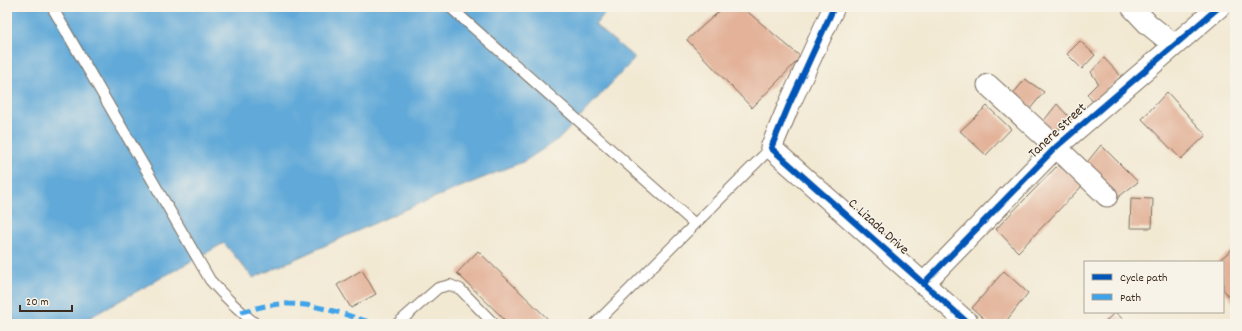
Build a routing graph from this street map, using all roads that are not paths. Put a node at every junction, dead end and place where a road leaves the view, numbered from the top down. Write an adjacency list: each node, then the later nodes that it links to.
1 (52, 7): 13 (lane)
2 (450, 7): 11 (lane)
3 (834, 7): 9 (street)
4 (1132, 7): 6 (street)
5 (1219, 7): 6 (street, Tanere Street)
6 (1174, 45): 8 (street, Tanere Street)
7 (988, 85): 8 (street)
8 (1056, 147): 10 (street); 12 (street, Tanere Street)
9 (772, 148): 11 (lane); 12 (street, C. Lizada Drive)
10 (1107, 196)
11 (695, 224): 16 (lane)
12 (923, 284): 17 (street, C. Lizada Drive)
13 (256, 324)
14 (397, 324): 15 (lane)
15 (494, 324)
16 (595, 324)
17 (969, 324)

